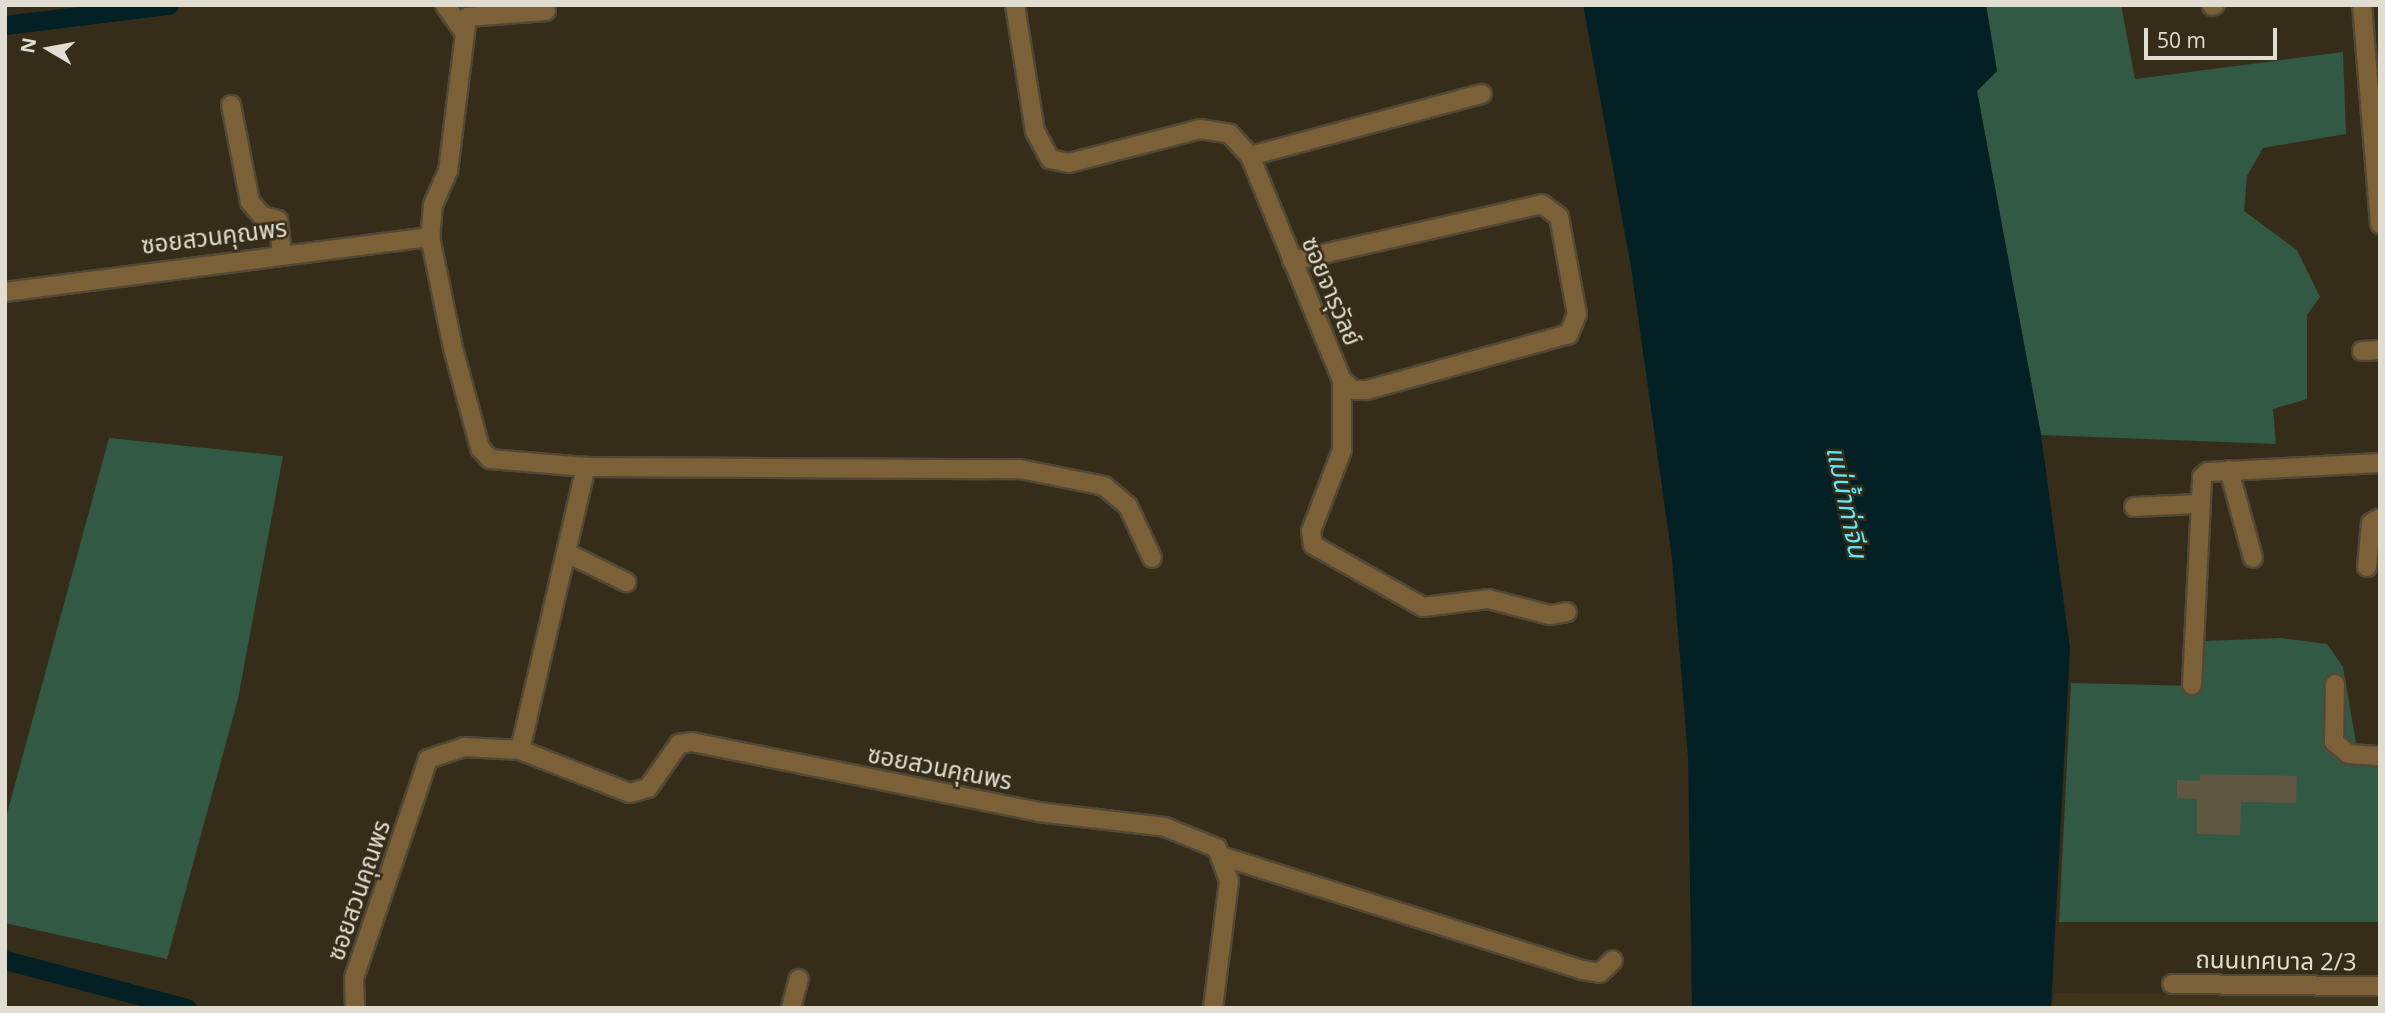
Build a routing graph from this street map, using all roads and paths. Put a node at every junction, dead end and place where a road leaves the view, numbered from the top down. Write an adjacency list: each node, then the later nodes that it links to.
1 (445, 5): 5 (street)
2 (1015, 5): 11 (street, ซอยจารุวัลย์)
3 (2362, 5): 7 (street)
4 (546, 10): 5 (street)
5 (462, 29): 13 (street)
6 (2380, 49): 7 (street)
7 (2361, 51): 10 (street)
8 (1482, 93): 11 (street)
9 (232, 105): 14 (street)
10 (2373, 119): 12 (street)
11 (1250, 156): 15 (street, ซอยจารุวัลย์)
12 (2380, 224)
13 (430, 237): 14 (street, ซอยสวนคุณพร); 21 (street)
14 (282, 253): 16 (street, ซอยสวนคุณพร)
15 (1292, 261): 19 (street, ซอยจารุวัลย์); 19 (street)
16 (5, 292)
17 (2380, 350): 18 (street)
18 (2361, 351)
19 (1342, 380): 31 (street, ซอยจารุวัลย์)
20 (2380, 463): 22 (street)
21 (586, 467): 26 (street); 27 (street)
22 (2229, 470): 23 (street); 28 (street)
23 (2196, 504): 24 (street); 33 (street)
24 (2134, 507)
25 (2380, 518): 29 (street)
26 (569, 554): 30 (street); 34 (street)
27 (1152, 558)
28 (2253, 558)
29 (2367, 567)
30 (626, 582)
31 (1567, 612)
32 (2335, 684): 35 (street)
33 (2192, 685)
34 (520, 750): 36 (street, ซอยสวนคุณพร); 41 (street, ซอยสวนคุณพร)
35 (2380, 757)
36 (1224, 857): 37 (street, ซอยสวนคุณพร); 43 (street)
37 (1613, 960)
38 (799, 979): 42 (street)
39 (2172, 984): 40 (street, ถนนเทศบาล 2/3)
40 (2380, 986)
41 (355, 1008)
42 (791, 1008)
43 (1213, 1008)

